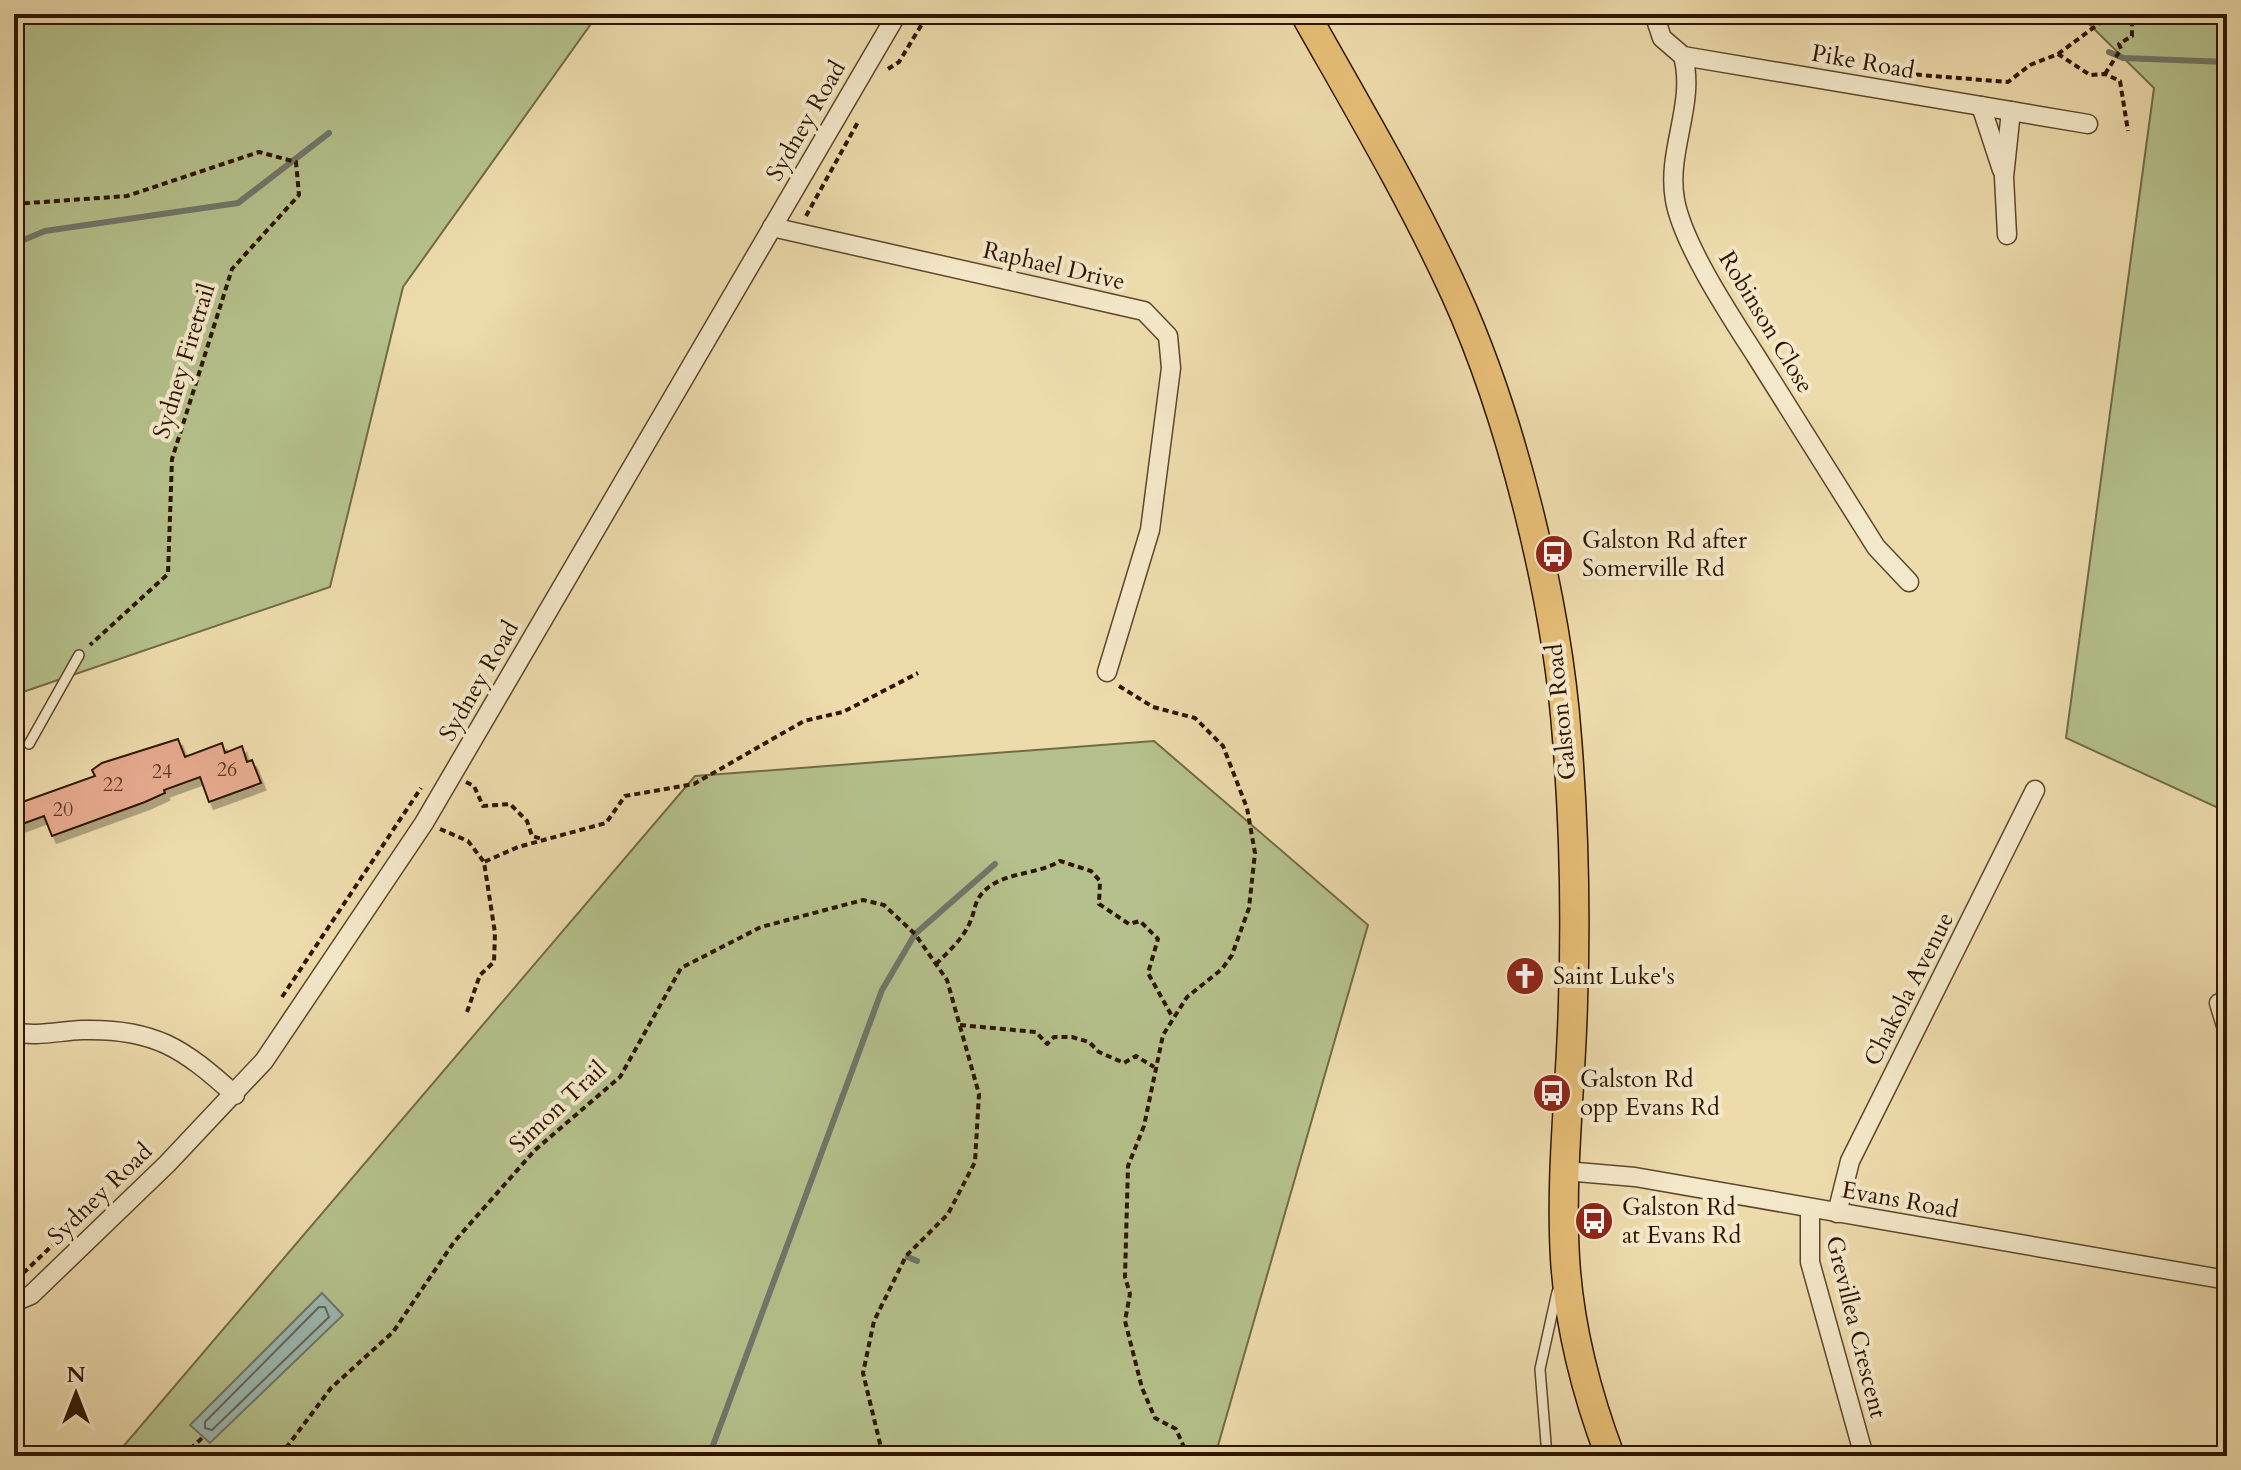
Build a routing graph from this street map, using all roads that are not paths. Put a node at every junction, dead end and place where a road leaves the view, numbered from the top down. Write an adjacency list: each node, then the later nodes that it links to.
1 (897, 14): 9 (street, Sydney Road)
2 (1305, 14): 20 (main road, Galston Road)
3 (1654, 14): 4 (street)
4 (1683, 56): 5 (street, Pike Road); 11 (street, Robinson Close)
5 (1981, 106): 6 (street, Pike Road); 8 (street)
6 (2011, 111): 7 (street, Pike Road); 8 (street)
7 (2088, 124)
8 (2004, 177): 10 (street)
9 (772, 227): 13 (street, Raphael Drive); 19 (street, Sydney Road)
10 (2007, 235)
11 (1909, 582)
12 (79, 655): 14 (lane)
13 (1107, 672)
14 (29, 744)
15 (2035, 790): 22 (street, Chakola Avenue)
16 (2219, 1003): 17 (street)
17 (2227, 1029)
18 (14, 1032): 19 (street)
19 (235, 1095): 25 (street, Sydney Road)
20 (1565, 1171): 21 (street, Evans Road); 23 (main road, Galston Road)
21 (1810, 1209): 22 (street, Evans Road); 28 (street, Grevillea Crescent)
22 (1837, 1213): 24 (street, Evans Road)
23 (1565, 1258): 26 (lane); 27 (main road, Galston Road)
24 (2227, 1280)
25 (14, 1302)
26 (1547, 1456)
27 (1610, 1456)
28 (1864, 1456)

